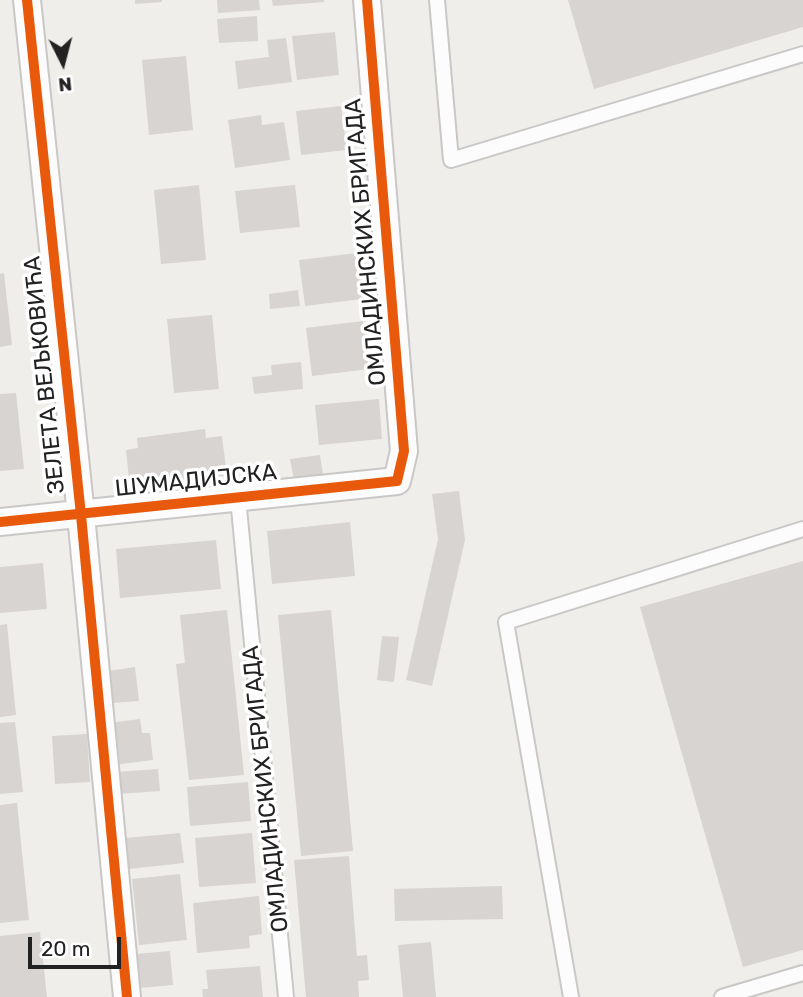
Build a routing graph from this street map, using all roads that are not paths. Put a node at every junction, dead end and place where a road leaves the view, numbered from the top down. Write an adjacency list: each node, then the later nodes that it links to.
1 (27, 0): 7 (street, ЗЕЛЕТА ВЕЉКОВИЋА)
2 (367, 0): 5 (street, ОМЛАДИНСКИХ БРИГАДА)
3 (437, 0): 4 (lane)
4 (803, 54)
5 (397, 481): 6 (street, ШУМАДИЈСКА)
6 (238, 498): 7 (street, ШУМАДИЈСКА); 12 (lane, ОМЛАДИНСКИХ БРИГАДА)
7 (81, 515): 8 (street, ШУМАДИЈСКА); 11 (street, ЗЕЛЕТА ВЕЉКОВИЋА)
8 (0, 522)
9 (803, 529): 13 (lane)
10 (803, 973): 14 (lane)
11 (127, 997)
12 (286, 997)
13 (570, 997)
14 (723, 997)

